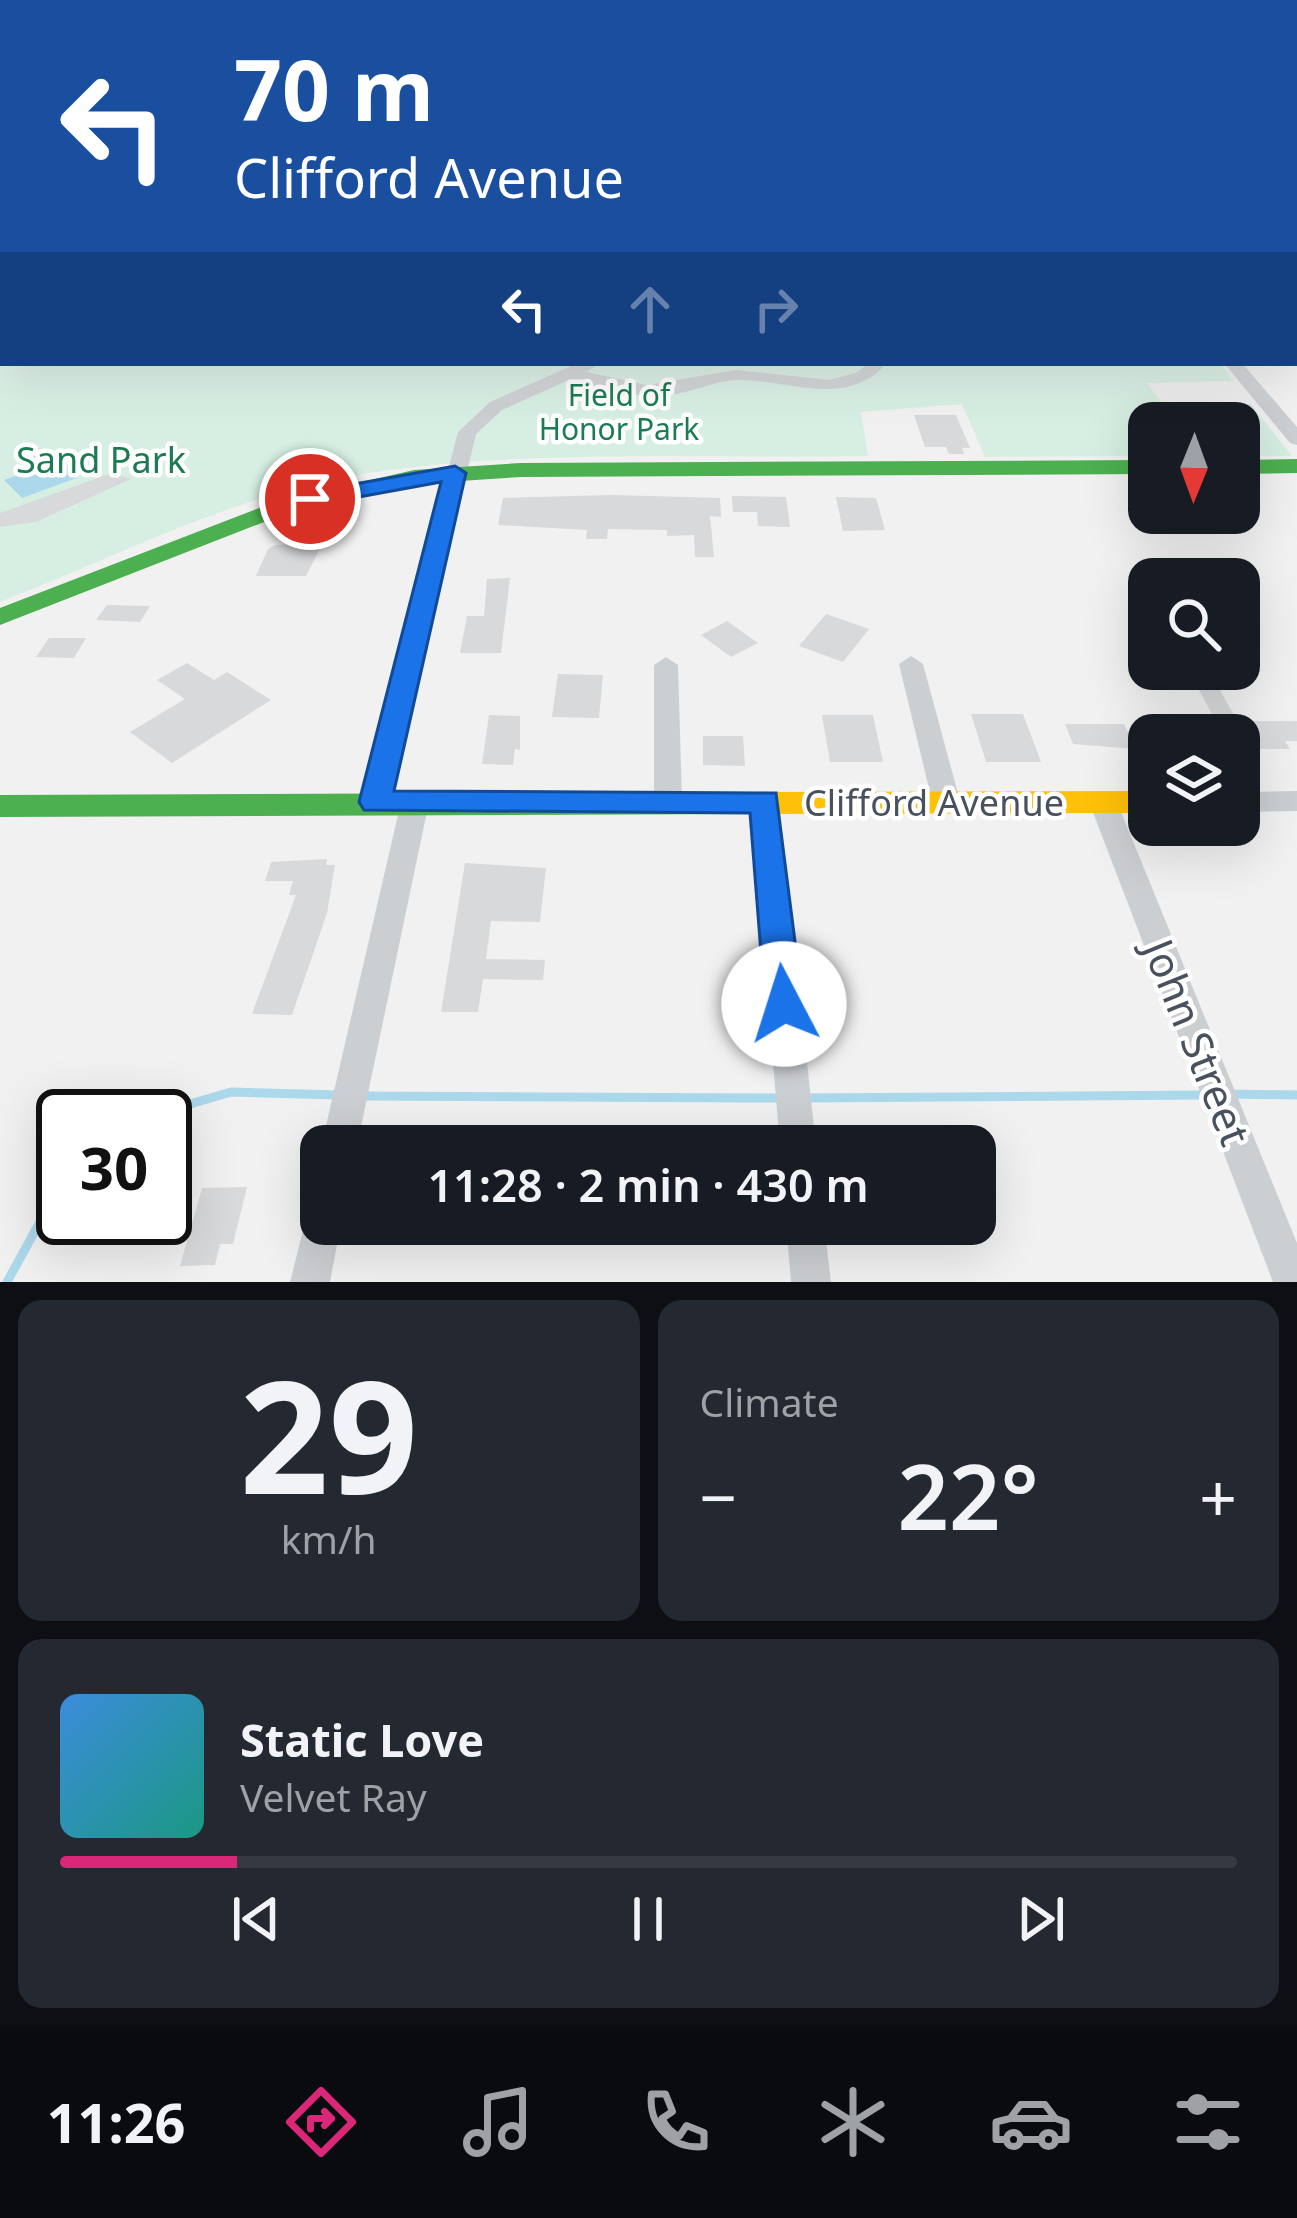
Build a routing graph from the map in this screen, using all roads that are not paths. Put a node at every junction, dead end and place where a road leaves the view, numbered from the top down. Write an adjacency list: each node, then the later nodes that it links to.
1 (586, 366): 4 (street)
2 (875, 366): 4 (street)
3 (1236, 366): 5 (street)
4 (572, 373): 9 (street)
5 (1297, 439)
6 (1297, 466): 8 (main road)
7 (1128, 467): 9 (main road)
8 (1260, 467)
9 (455, 473): 10 (main road); 17 (street)
10 (0, 617)
11 (911, 664): 15 (street)
12 (666, 665): 13 (street)
13 (668, 801): 14 (main road, Clifford Avenue); 18 (main road, Clifford Avenue)
14 (765, 801): 15 (main road, Clifford Avenue); 24 (street)
15 (946, 801): 19 (main road, Clifford Avenue)
16 (1297, 801): 21 (street)
17 (375, 802): 18 (main road, Clifford Avenue); 22 (main road, Clifford Avenue)
18 (415, 802): 23 (street)
19 (1102, 802): 20 (main road, Clifford Avenue); 27 (street, John Street)
20 (1128, 802)
21 (1260, 802)
22 (0, 806)
23 (343, 1125)
24 (795, 1125)
25 (807, 1245): 26 (street)
26 (811, 1282)
27 (1293, 1282)

